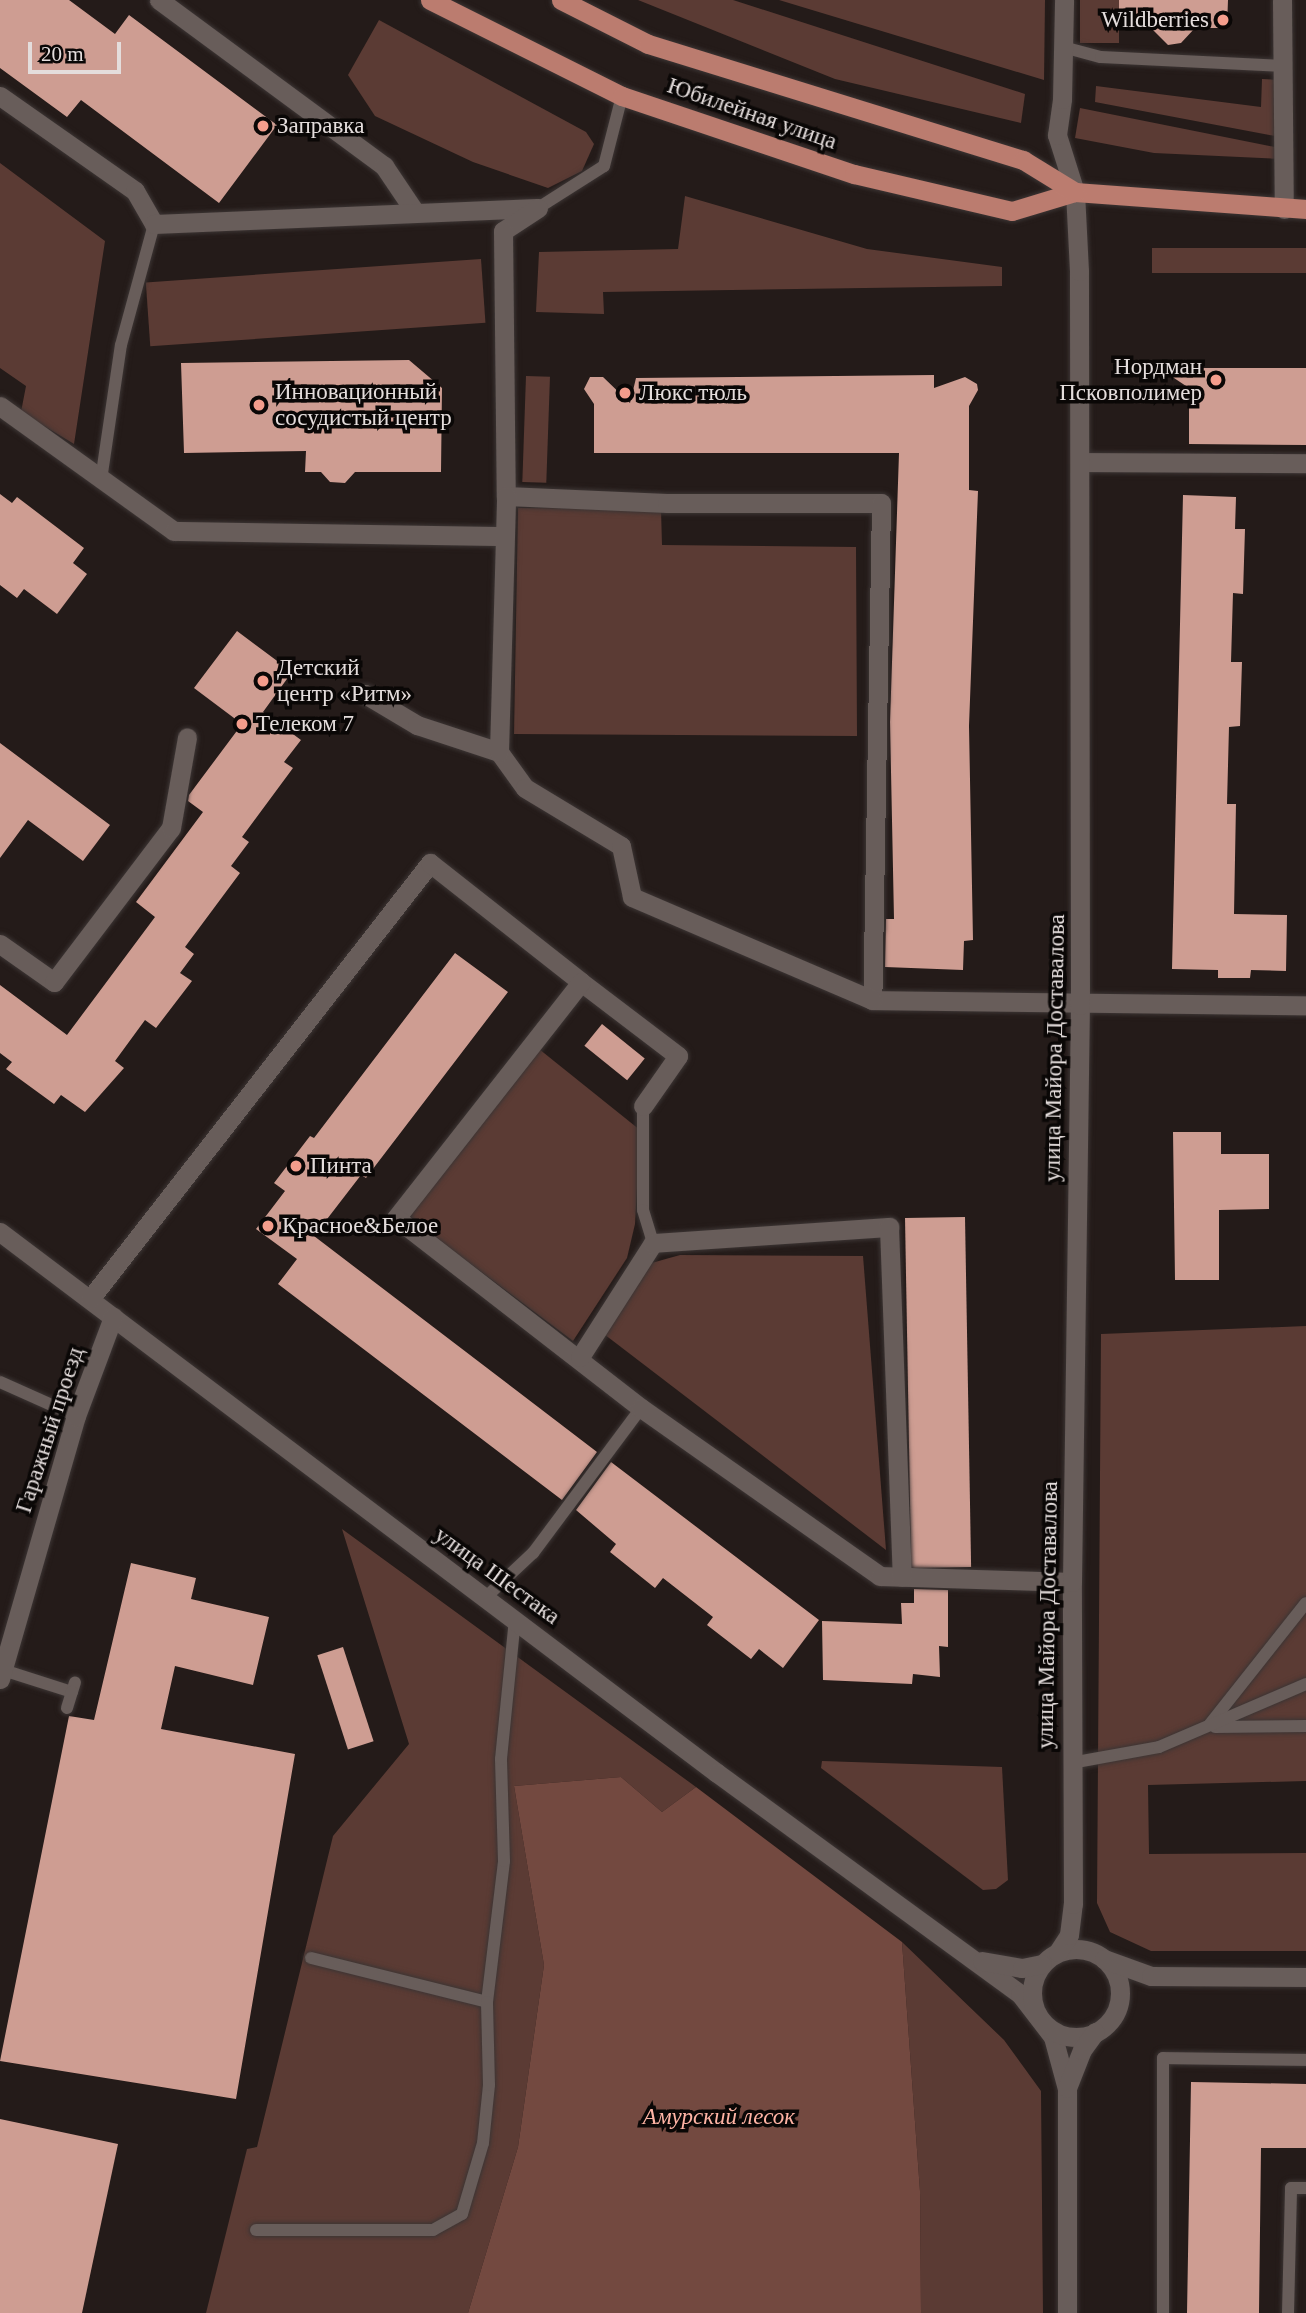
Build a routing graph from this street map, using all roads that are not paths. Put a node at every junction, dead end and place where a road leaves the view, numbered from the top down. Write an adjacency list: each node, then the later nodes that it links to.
1 (159, 0): 14 (street)
2 (430, 0): 9 (main road, Юбилейная улица)
3 (561, 0): 10 (main road, Юбилейная улица)
4 (1064, 0): 6 (street, улица Майора Доставалова)
5 (1282, 0): 7 (street)
6 (1063, 47): 7 (lane); 10 (street, улица Майора Доставалова)
7 (1284, 66): 12 (street)
8 (0, 96): 15 (street)
9 (622, 96): 10 (main road, Юбилейная улица); 11 (lane)
10 (1075, 192): 12 (main road, Юбилейная улица); 17 (street, улица Майора Доставалова)
11 (538, 208): 14 (street); 20 (street)
12 (1284, 209): 13 (main road, Юбилейная улица)
13 (1306, 209)
14 (415, 212): 15 (street)
15 (154, 224): 19 (lane)
16 (0, 406): 19 (street)
17 (1081, 461): 18 (street); 28 (street, улица Майора Доставалова)
18 (1306, 463)
19 (101, 480): 21 (street)
20 (506, 496): 21 (street); 27 (street)
21 (503, 536): 24 (street)
22 (365, 694): 24 (street)
23 (187, 737): 25 (street)
24 (499, 752): 27 (street)
25 (0, 944)
26 (582, 982): 30 (street); 33 (street); 35 (street)
27 (872, 1000): 28 (street)
28 (1080, 1005): 29 (street); 40 (street, улица Майора Доставалова)
29 (1306, 1005)
30 (643, 1106): 32 (lane)
31 (0, 1231): 33 (street, улица Шестака)
32 (653, 1244): 35 (street); 39 (street)
33 (90, 1299): 34 (street, улица Шестака)
34 (113, 1317): 38 (street, Гаражный проезд); 41 (street, улица Шестака)
35 (580, 1357): 37 (street)
36 (0, 1382): 38 (lane)
37 (641, 1408): 39 (street); 41 (lane)
38 (76, 1416): 44 (street, Гаражный проезд)
39 (902, 1577): 40 (street)
40 (1072, 1582): 49 (street, улица Майора Доставалова)
41 (485, 1598): 43 (street, улица Шестака)
42 (1306, 1603): 47 (lane)
43 (516, 1619): 52 (street, улица Шестака); 58 (lane)
44 (1, 1674): 46 (lane)
45 (1306, 1684): 47 (lane)
46 (67, 1708)
47 (1208, 1727): 48 (lane); 49 (lane)
48 (1306, 1727)
49 (1071, 1763): 50 (street, улица Майора Доставалова)
50 (1073, 1904): 51 (street, улица Майора Доставалова); 54 (street, улица Майора Доставалова)
51 (1098, 1956): 54 (street); 55 (street); 57 (street)
52 (968, 1957): 54 (street, улица Шестака); 59 (street, улица Шестака)
53 (311, 1958): 58 (lane)
54 (1050, 1958): 59 (street)
55 (1151, 1976): 56 (street); 57 (street)
56 (1306, 1977)
57 (1119, 1996): 60 (street)
58 (487, 2002): 64 (lane)
59 (1041, 2020): 60 (street); 62 (street)
60 (1095, 2032): 62 (street)
61 (1306, 2060): 66 (lane)
62 (1066, 2088): 65 (street)
63 (1306, 2188): 67 (lane)
64 (256, 2230)
65 (1067, 2313)
66 (1163, 2313)
67 (1288, 2313)

